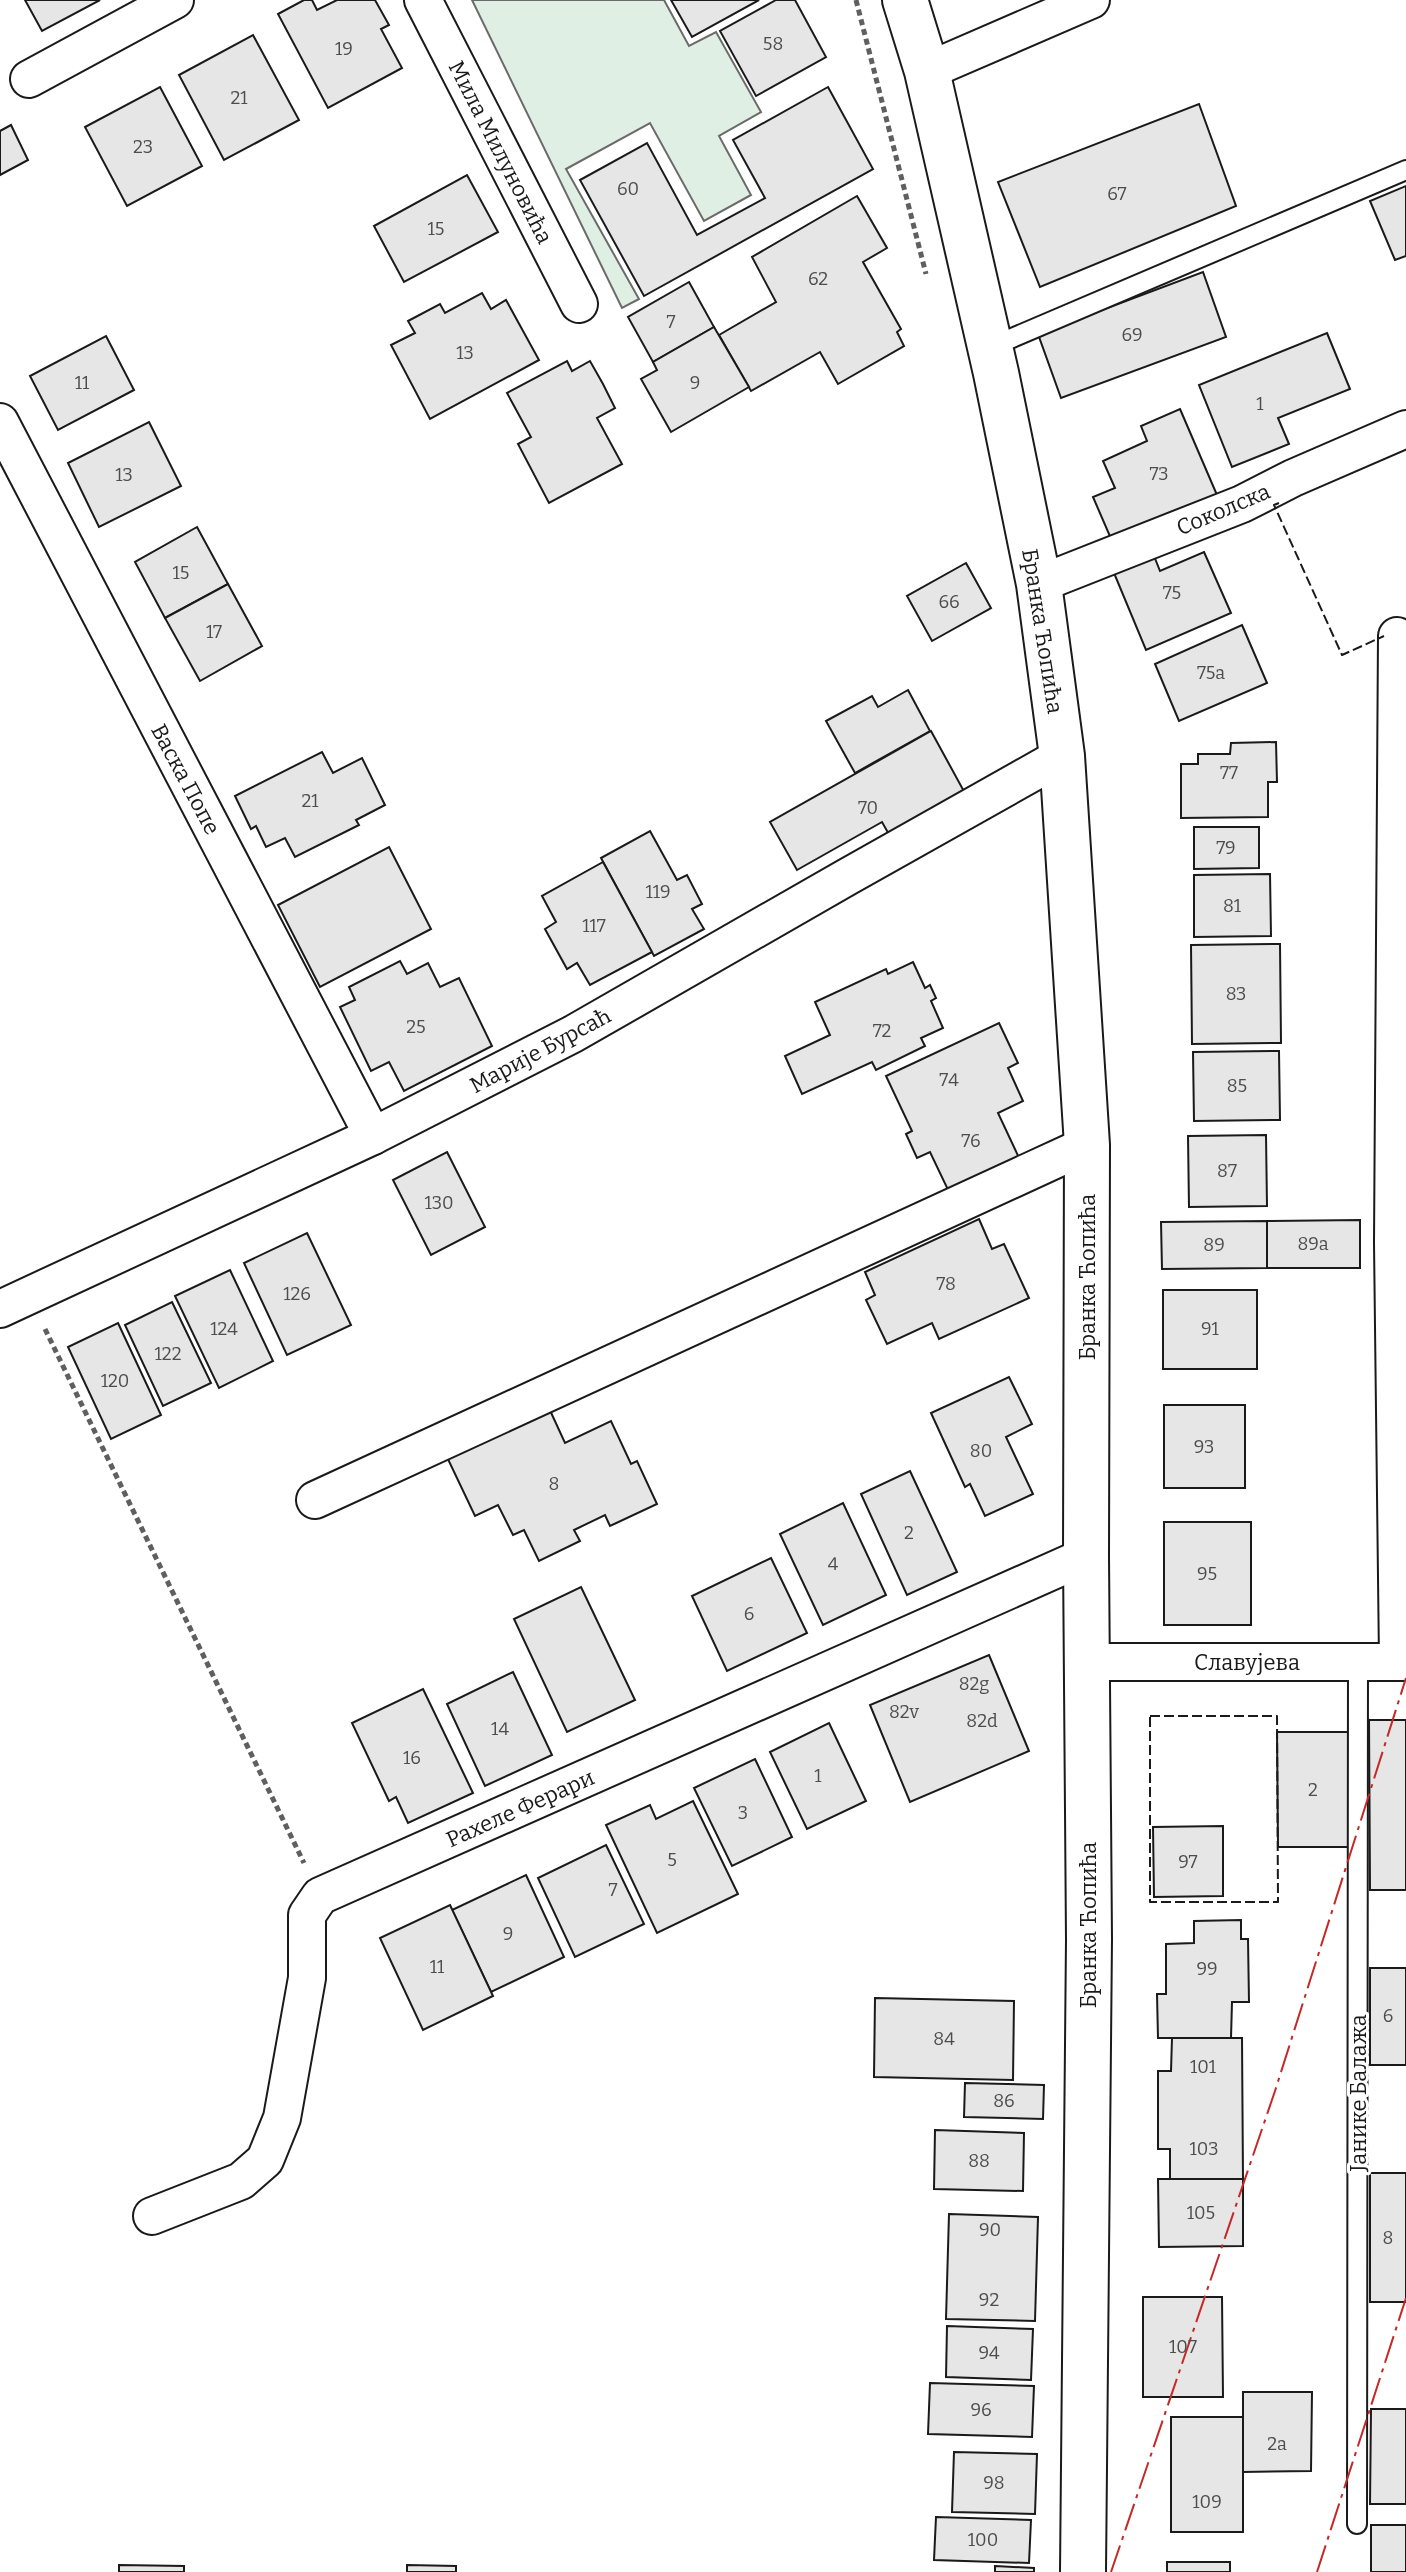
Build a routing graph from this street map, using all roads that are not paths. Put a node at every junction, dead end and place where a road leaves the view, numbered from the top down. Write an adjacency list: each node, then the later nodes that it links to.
1 (175, 0): 6 (street)
2 (423, 0): 8 (street, Мила Милуновића)
3 (905, 0): 5 (street, Бранка Ћопића)
4 (1091, 0): 5 (street)
5 (927, 71): 9 (street, Бранка Ћопића)
6 (29, 79)
7 (1406, 170): 9 (lane)
8 (579, 304)
9 (991, 347): 12 (street, Бранка Ћопића)
10 (0, 422): 15 (street, Васка Попе)
11 (1406, 429): 12 (street, Соколска)
12 (1039, 584): 14 (street, Бранка Ћопића)
13 (1397, 636): 21 (street)
14 (1062, 756): 15 (street, Марије Бурсаћ); 16 (street, Бранка Ћопића)
15 (373, 1136): 17 (street, Марије Бурсаћ)
16 (1087, 1145): 18 (street); 19 (street, Бранка Ћопића)
17 (15, 1302)
18 (315, 1500)
19 (1086, 1556): 22 (street, Бранка Ћопића); 23 (street, Рахеле Ферари)
20 (1358, 1661): 21 (street, Славујева); 22 (street, Славујева); 24 (lane, Јанике Балажа)
21 (1402, 1661)
22 (1088, 1662): 25 (street, Бранка Ћопића)
23 (152, 2216)
24 (1357, 2524)
25 (1083, 2572)

